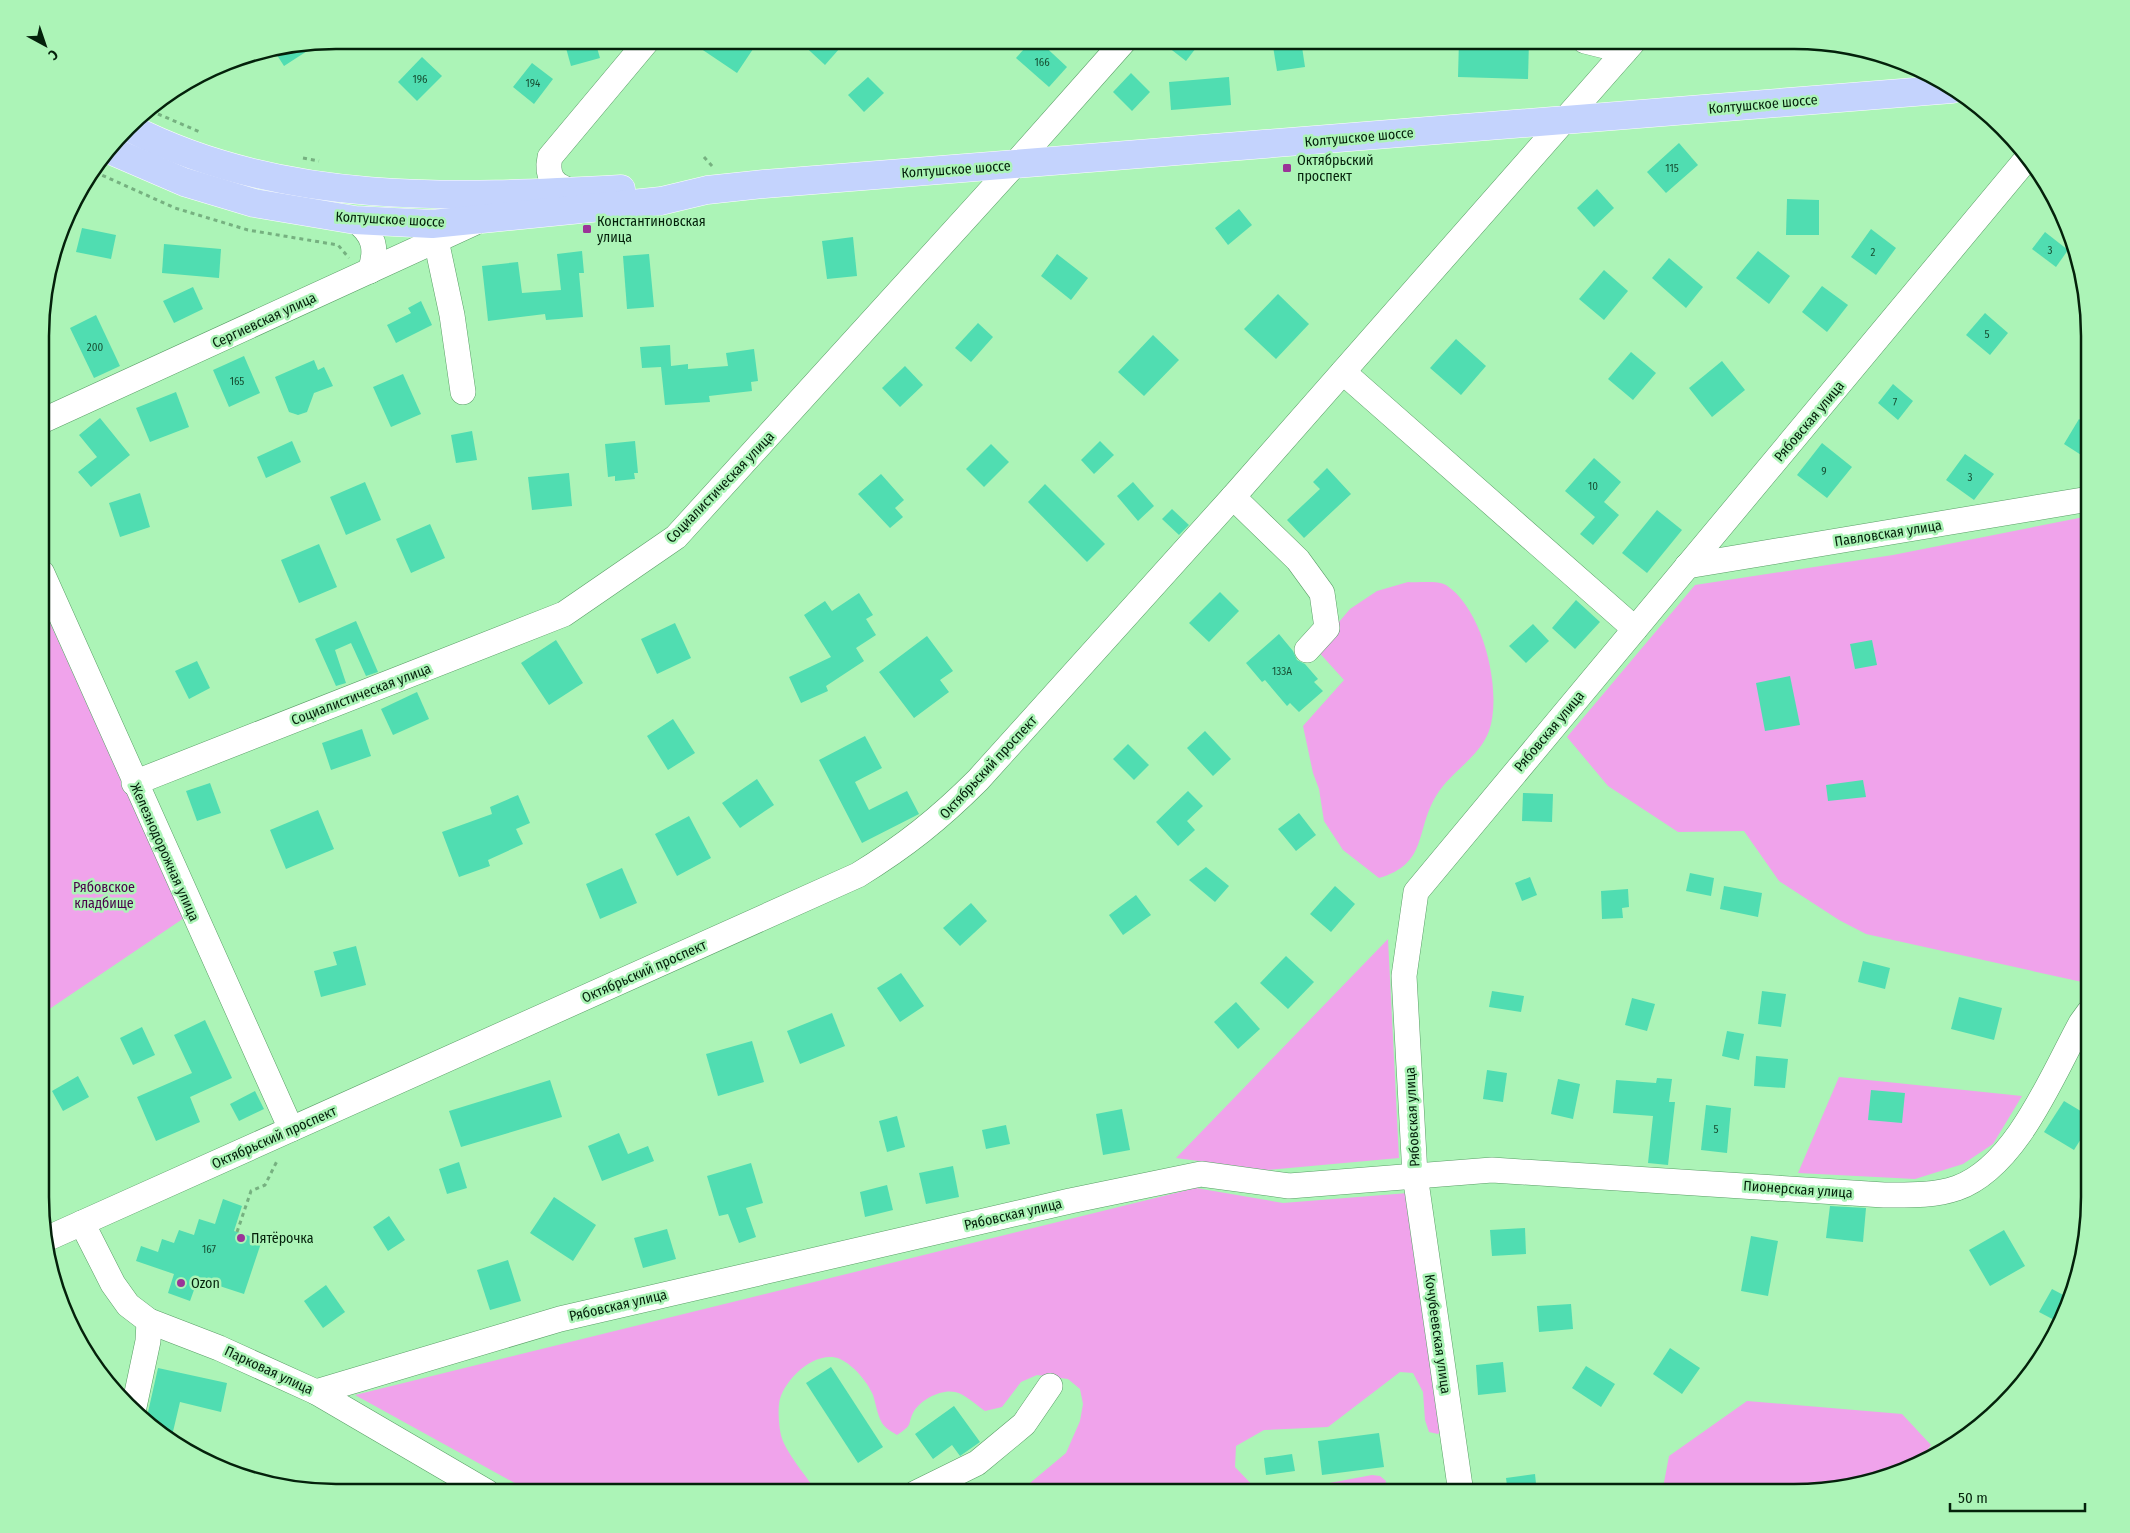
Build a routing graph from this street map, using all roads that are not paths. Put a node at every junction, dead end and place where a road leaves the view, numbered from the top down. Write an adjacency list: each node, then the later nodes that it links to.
1 (640, 49): 11 (street)
2 (1117, 49): 9 (street, Социалистическая улица)
3 (1626, 49): 5 (street, Октябрьский проспект)
4 (1942, 90): 5 (main road, Колтушское шоссе)
5 (1564, 120): 9 (main road, Колтушское шоссе); 16 (street, Октябрьский проспект)
6 (136, 130): 11 (main road, Колтушское шоссе)
7 (115, 152): 13 (main road, Колтушское шоссе)
8 (2023, 163): 21 (street, Рябовская улица)
9 (1015, 164): 10 (main road, Колтушское шоссе); 25 (street, Социалистическая улица)
10 (707, 190): 11 (main road, Колтушское шоссе); 12 (main road, Колтушское шоссе)
11 (572, 191)
12 (485, 218): 13 (main road, Колтушское шоссе); 14 (street, Сергиевская улица)
13 (355, 220): 15 (street)
14 (436, 240): 15 (street, Сергиевская улица); 17 (street)
15 (370, 271): 18 (street, Сергиевская улица)
16 (1343, 372): 19 (street, Октябрьский проспект); 23 (street)
17 (463, 392)
18 (49, 418)
19 (1233, 497): 24 (street); 27 (street, Октябрьский проспект)
20 (2081, 500): 21 (street, Павловская улица)
21 (1687, 566): 23 (street, Рябовская улица)
22 (49, 589): 25 (street, Железнодорожная улица)
23 (1635, 629): 28 (street, Рябовская улица)
24 (1306, 650)
25 (134, 783): 27 (street, Железнодорожная улица)
26 (2081, 1022): 28 (street, Пионерская улица)
27 (291, 1129): 29 (street, Октябрьский проспект)
28 (1414, 1175): 33 (street, Рябовская улица); 37 (street, Кочубеевская улица)
29 (82, 1223): 30 (street, Октябрьский проспект); 31 (street, Парковая улица)
30 (51, 1237)
31 (149, 1320): 33 (street, Парковая улица); 34 (street)
32 (1050, 1386): 36 (street)
33 (316, 1392): 35 (street, Парковая улица)
34 (135, 1402)
35 (472, 1484)
36 (934, 1484)
37 (1460, 1484)

